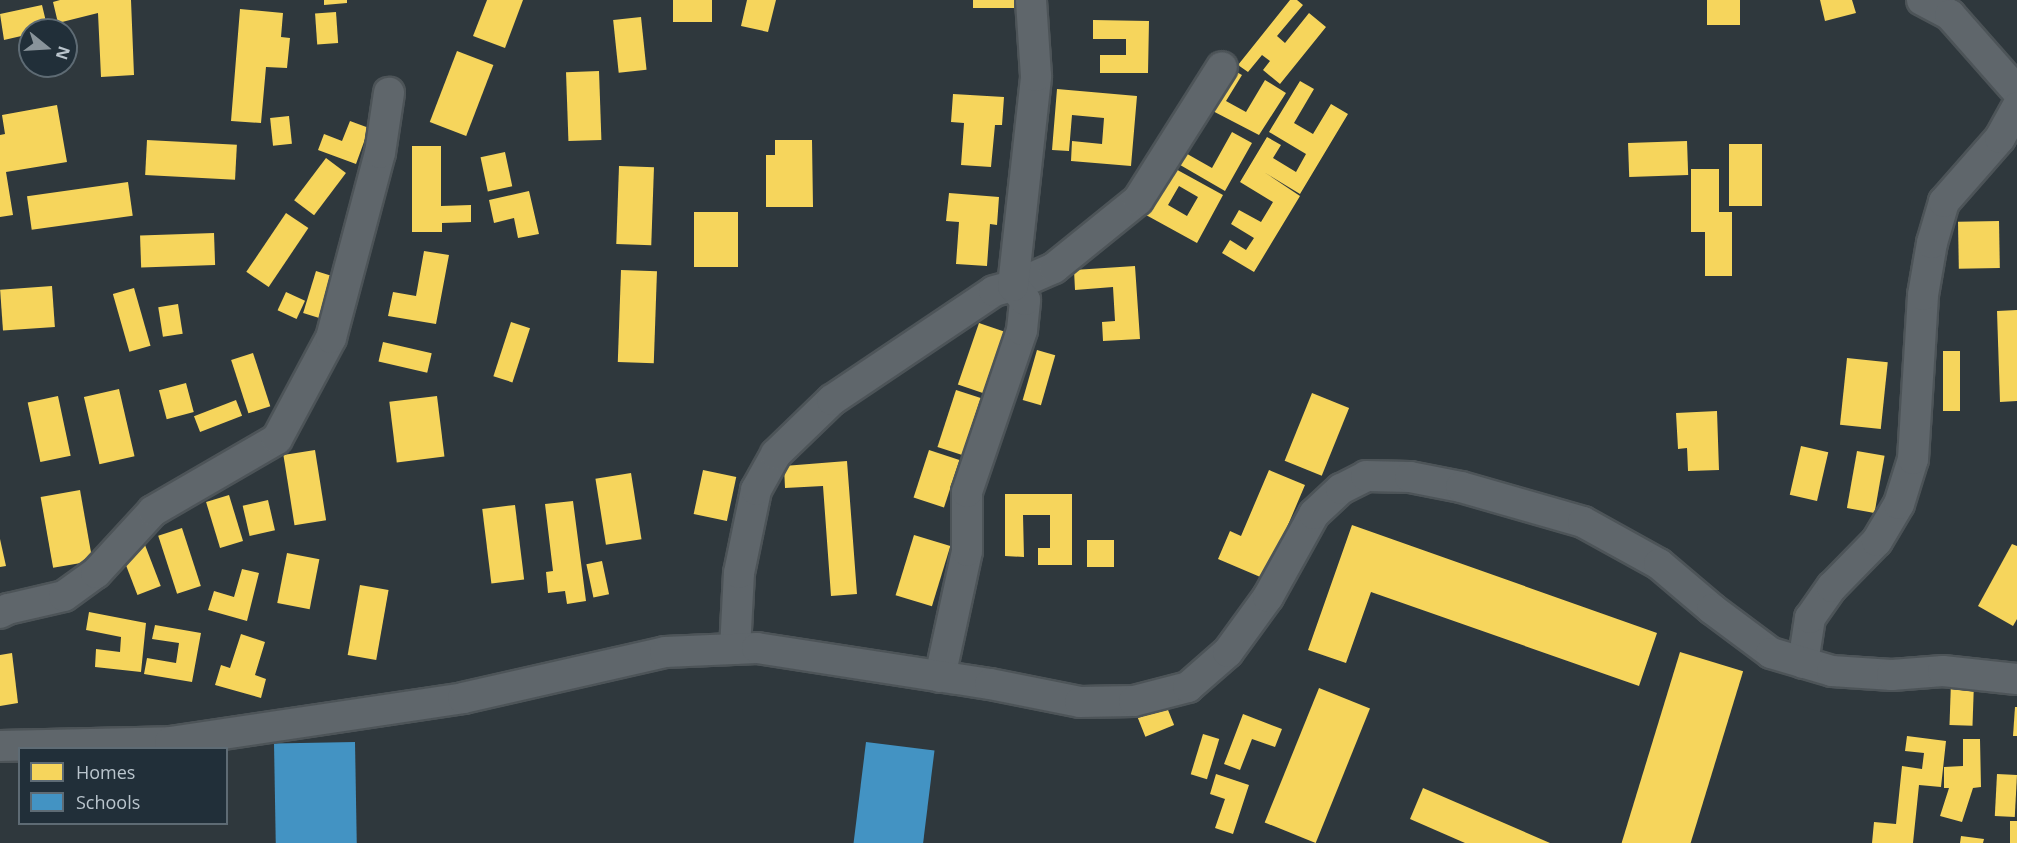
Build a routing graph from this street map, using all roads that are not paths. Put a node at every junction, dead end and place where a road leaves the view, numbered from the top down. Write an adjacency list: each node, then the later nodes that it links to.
1 (1030, 0): 7 (street)
2 (1922, 0): 4 (street)
3 (1222, 67): 7 (street)
4 (2017, 91)
5 (389, 93): 8 (street)
6 (2017, 107): 10 (street)
7 (1013, 286): 9 (street); 11 (street)
8 (0, 613)
9 (735, 649): 11 (street); 13 (street)
10 (1803, 663): 11 (street); 12 (street)
11 (940, 677)
12 (2017, 679)
13 (0, 746)

